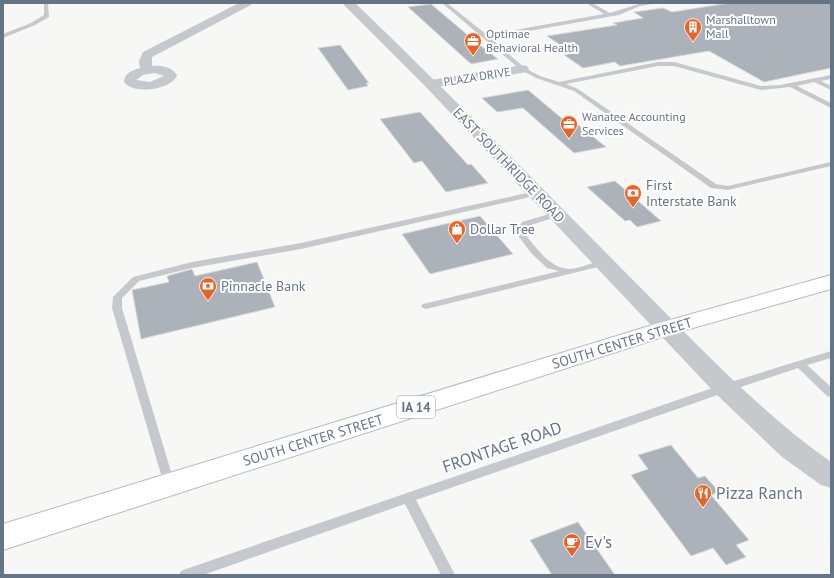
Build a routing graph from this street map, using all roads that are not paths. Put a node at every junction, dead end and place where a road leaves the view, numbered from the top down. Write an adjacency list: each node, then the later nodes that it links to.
1 (46, 3): 9 (lane)
2 (247, 3): 12 (street)
3 (348, 3): 15 (street, EAST SOUTHRIDGE ROAD)
4 (444, 3): 10 (lane)
5 (588, 3): 8 (lane)
6 (649, 3): 7 (lane); 8 (lane)
7 (656, 3)
8 (609, 15): 10 (lane)
9 (3, 36)
10 (486, 37): 11 (lane)
11 (523, 69): 15 (street, PLAZA DRIVE); 16 (lane)
12 (147, 70)
13 (831, 77): 14 (lane)
14 (815, 80): 17 (lane); 18 (lane)
15 (431, 84): 21 (street, EAST SOUTHRIDGE ROAD)
16 (558, 84): 17 (lane); 20 (lane)
17 (790, 85): 19 (lane)
18 (831, 88)
19 (831, 106)
20 (831, 164)
21 (536, 193): 22 (street, EAST SOUTHRIDGE ROAD); 34 (lane)
22 (556, 214): 23 (street, EAST SOUTHRIDGE ROAD); 24 (lane)
23 (604, 263): 24 (lane); 27 (street, EAST SOUTHRIDGE ROAD)
24 (567, 271): 26 (lane)
25 (831, 282): 27 (main road, SOUTH CENTER STREET / IA 14)
26 (426, 306)
27 (667, 328): 31 (street, EAST SOUTHRIDGE ROAD); 34 (main road, SOUTH CENTER STREET / IA 14)
28 (831, 354): 29 (lane, FRONTAGE ROAD)
29 (799, 364): 30 (lane); 31 (lane, FRONTAGE ROAD)
30 (827, 385): 32 (lane)
31 (725, 388): 33 (street, EAST SOUTHRIDGE ROAD); 35 (lane, FRONTAGE ROAD)
32 (831, 393)
33 (831, 477)
34 (169, 485): 36 (main road, SOUTH CENTER STREET / IA 14)
35 (408, 497): 37 (lane, FRONTAGE ROAD); 38 (lane)
36 (3, 537)
37 (186, 575)
38 (448, 575)

